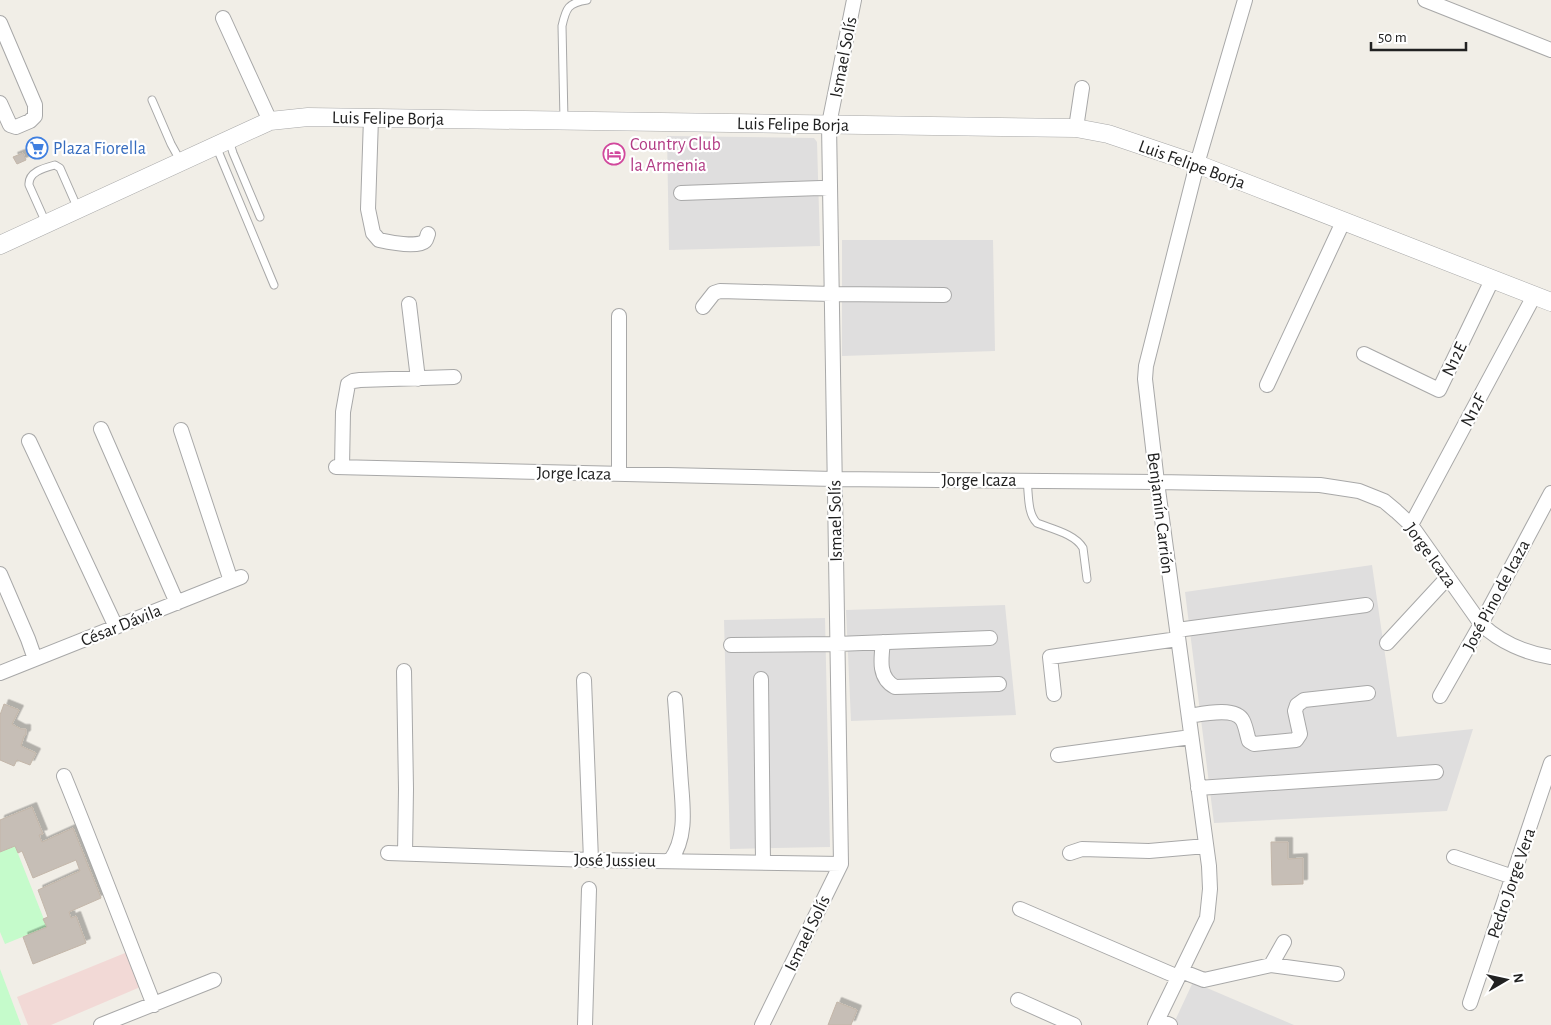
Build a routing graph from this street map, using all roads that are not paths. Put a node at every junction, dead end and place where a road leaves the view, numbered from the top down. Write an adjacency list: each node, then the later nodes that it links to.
1 (587, 0): 13 (lane)
2 (854, 0): 15 (street, Ismael Solís)
3 (1245, 0): 19 (street, Benjamín Carrión)
4 (1425, 0): 5 (street)
5 (1445, 4): 8 (street)
6 (223, 18): 14 (street)
7 (0, 23): 11 (street)
8 (1551, 50)
9 (1082, 88): 16 (street)
10 (152, 100): 18 (lane)
11 (0, 103)
12 (371, 118): 13 (street, Luis Felipe Borja); 14 (street, Luis Felipe Borja); 26 (street)
13 (564, 120): 15 (street, Luis Felipe Borja)
14 (270, 121): 17 (street, Luis Felipe Borja)
15 (829, 124): 16 (street, Luis Felipe Borja); 20 (street, Ismael Solís)
16 (1076, 128): 19 (street, Luis Felipe Borja)
17 (223, 143): 18 (street, Luis Felipe Borja); 23 (lane); 29 (lane)
18 (181, 162): 22 (street, Luis Felipe Borja)
19 (1197, 164): 24 (street, Luis Felipe Borja); 47 (street, Benjamín Carrión)
20 (830, 189): 21 (street); 30 (street, Ismael Solís)
21 (680, 193)
22 (78, 209): 25 (street, Luis Felipe Borja); 25 (lane)
23 (260, 217)
24 (1343, 222): 28 (street, Luis Felipe Borja); 40 (street)
25 (46, 224): 27 (street, Luis Felipe Borja)
26 (428, 234)
27 (0, 245)
28 (1492, 280): 32 (street, Luis Felipe Borja); 37 (street, N12E)
29 (274, 285)
30 (832, 294): 31 (street); 35 (street); 45 (street, Ismael Solís)
31 (944, 295)
32 (1534, 296): 33 (street, Luis Felipe Borja); 49 (street, N12F)
33 (1551, 302)
34 (409, 304): 39 (street)
35 (703, 307)
36 (619, 316): 44 (street)
37 (1364, 354)
38 (454, 377): 39 (street)
39 (418, 379): 44 (street, Jorge Icaza)
40 (1267, 385)
41 (100, 430): 53 (street)
42 (181, 430): 53 (street, César Dávila)
43 (30, 441): 56 (street)
44 (619, 474): 45 (street, Jorge Icaza)
45 (834, 479): 46 (street, Jorge Icaza); 61 (street, Ismael Solís)
46 (1027, 481): 47 (street, Jorge Icaza); 52 (lane)
47 (1157, 482): 49 (street, Jorge Icaza); 57 (street, Benjamín Carrión)
48 (1549, 501): 55 (street, José Pino de Icaza)
49 (1411, 525): 51 (street, Jorge Icaza)
50 (0, 574): 64 (street)
51 (1448, 577): 55 (street, Jorge Icaza); 60 (street)
52 (1087, 579)
53 (177, 603): 56 (street, César Dávila)
54 (1366, 605): 57 (street)
55 (1481, 624): 63 (street, Jorge Icaza); 72 (street, José Pino de Icaza)
56 (116, 627): 64 (street, César Dávila)
57 (1177, 635): 71 (street); 74 (street, Benjamín Carrión)
58 (990, 638): 59 (street)
59 (883, 642): 61 (street); 69 (street)
60 (1387, 643)
61 (837, 644): 62 (street); 89 (street, Ismael Solís)
62 (731, 645)
63 (1551, 657)
64 (35, 659): 66 (street, César Dávila)
65 (404, 671): 84 (street)
66 (0, 673)
67 (761, 679): 88 (street)
68 (584, 680): 86 (street)
69 (999, 684)
70 (1368, 693): 74 (street)
71 (1054, 694)
72 (1440, 696)
73 (675, 698): 87 (street)
74 (1188, 716): 75 (street, Benjamín Carrión)
75 (1191, 737): 76 (street); 80 (street, Benjamín Carrión)
76 (1058, 755)
77 (1551, 762): 90 (street, Pedro Jorge Vera)
78 (1436, 772): 80 (street)
79 (64, 776): 100 (street)
80 (1198, 788): 81 (street, Benjamín Carrión)
81 (1206, 846): 83 (street); 95 (street, Benjamín Carrión)
82 (388, 853): 84 (street, José Jussieu)
83 (1070, 853)
84 (405, 854): 86 (street, José Jussieu)
85 (1454, 857): 90 (street)
86 (591, 860): 87 (street, José Jussieu)
87 (670, 861): 88 (street, José Jussieu)
88 (762, 862): 89 (street, José Jussieu)
89 (841, 864): 104 (street, Ismael Solís)
90 (1513, 877): 99 (street, Pedro Jorge Vera)
91 (589, 889): 103 (street)
92 (1020, 909): 95 (street)
93 (1284, 942): 94 (street)
94 (1271, 965): 95 (street); 96 (street)
95 (1179, 974): 101 (street, Benjamín Carrión)
96 (1337, 974)
97 (214, 980): 100 (street)
98 (1018, 1000): 105 (street)
99 (1470, 1002)
100 (154, 1005): 102 (street)
101 (1161, 1023)
102 (102, 1025)
103 (585, 1025)
104 (762, 1025)
105 (1074, 1025)

